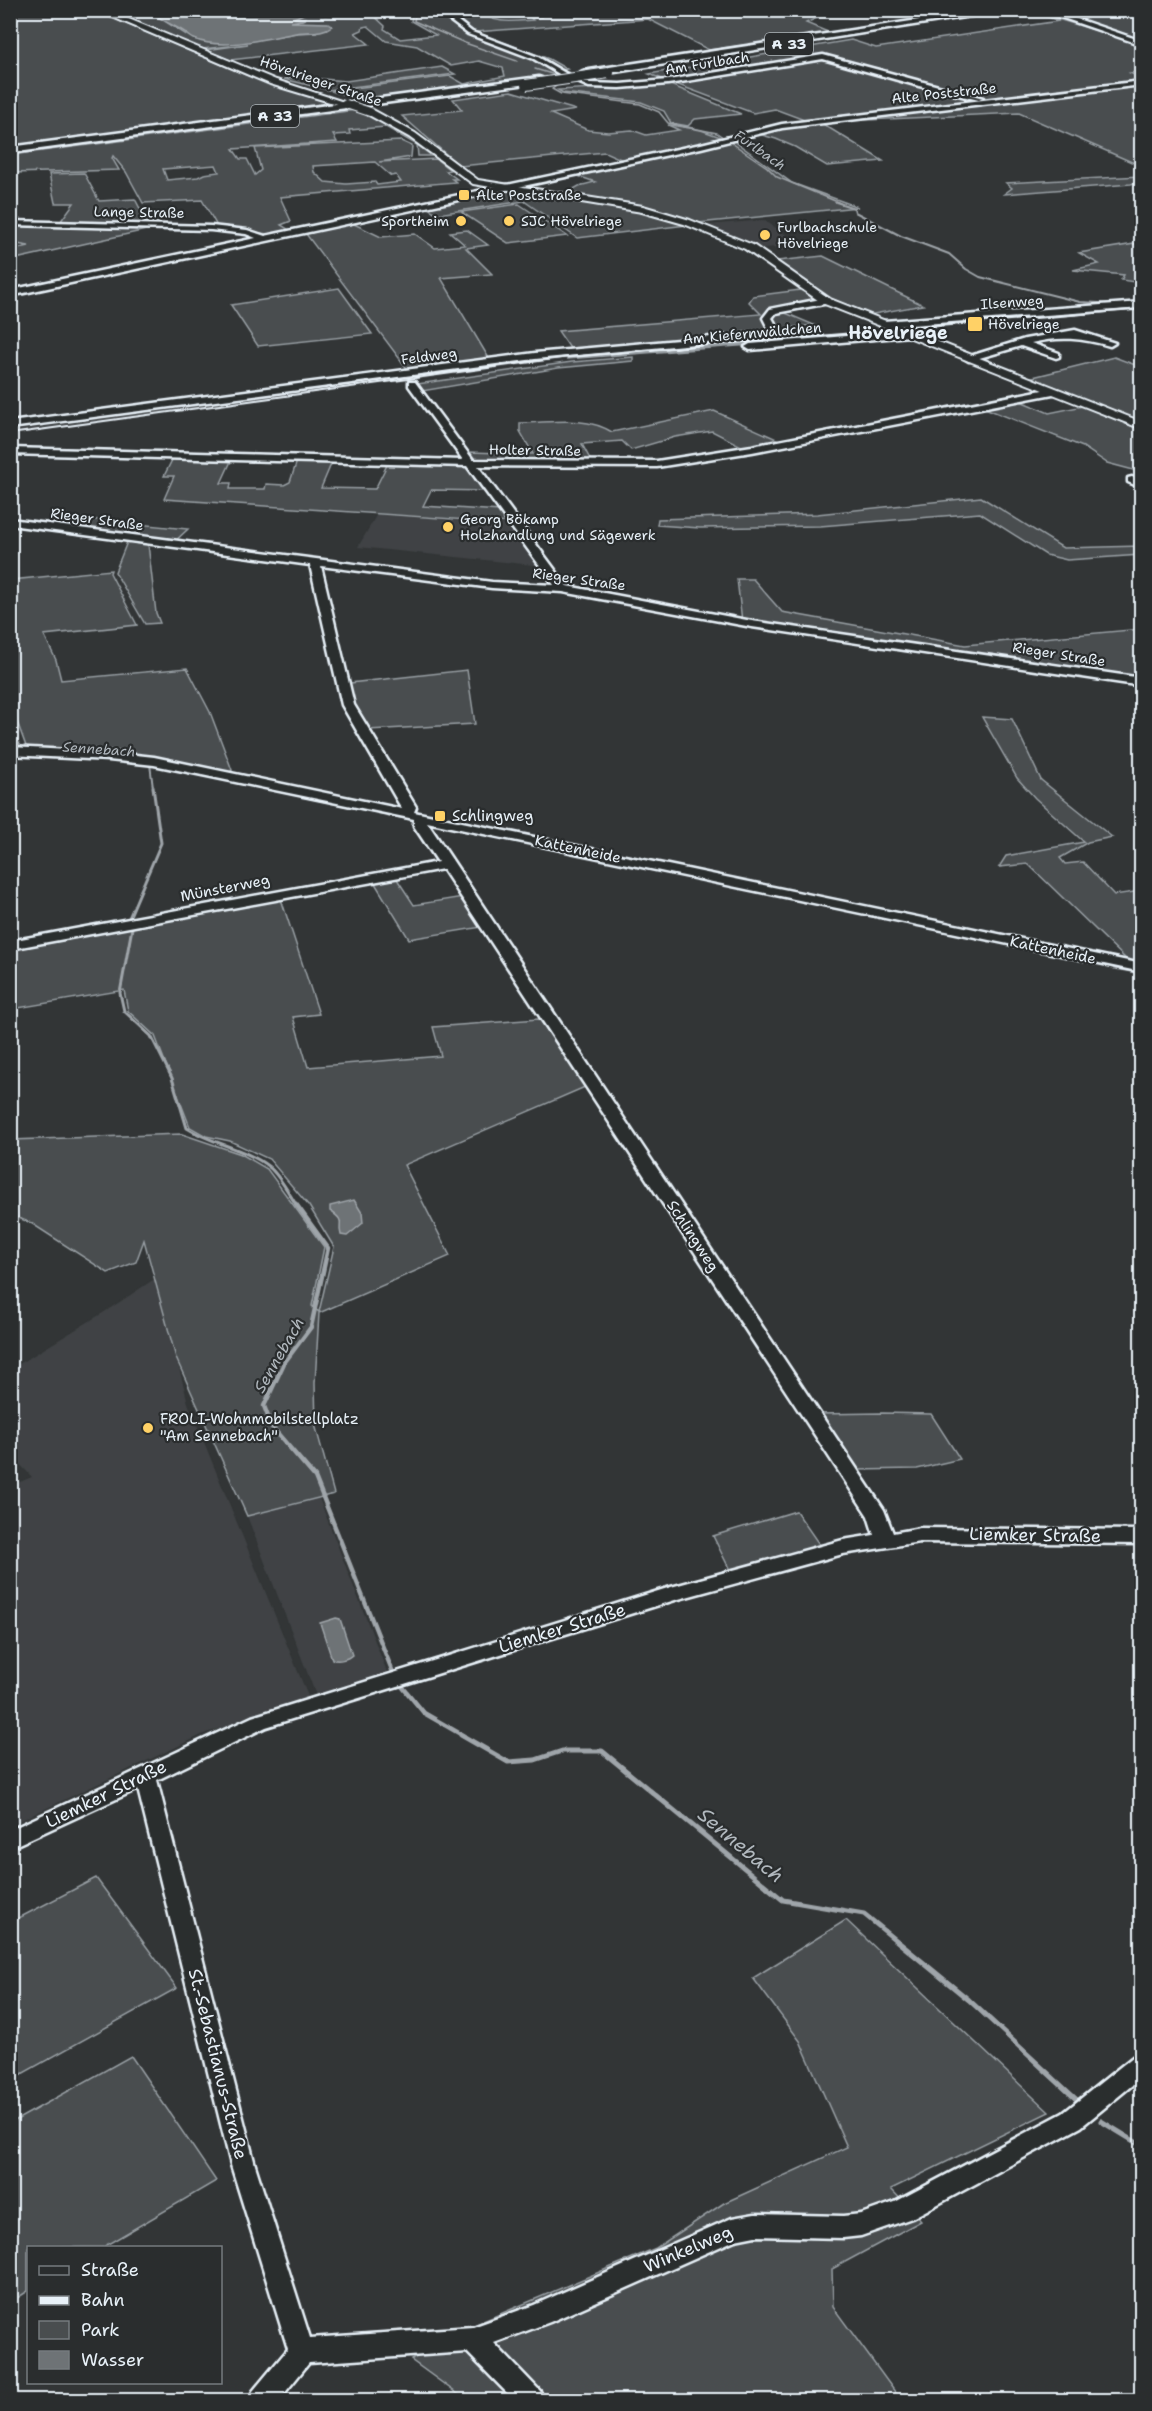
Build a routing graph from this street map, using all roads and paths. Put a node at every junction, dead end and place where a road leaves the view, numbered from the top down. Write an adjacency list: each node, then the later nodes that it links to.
1 (109, 10): 3 (street)
2 (440, 10): 8 (street, Am Furlbach)
3 (100, 11): 10 (main road, Hövelrieger Straße, bridge)
4 (1009, 11): 9 (highway, A 33, bridge); 9 (highway, A 33, bridge)
5 (1044, 11): 6 (street)
6 (1142, 43)
7 (1142, 83): 8 (street, Alte Poststraße)
8 (991, 101): 10 (street, Alte Poststraße)
9 (10, 151)
10 (502, 188): 12 (street, Alte Poststraße); 14 (main road, Hövelrieger Straße)
11 (10, 223): 12 (street, Lange Straße)
12 (265, 239): 13 (street, Alte Poststraße)
13 (10, 293)
14 (826, 301): 16 (main road, Hövelrieger Straße); 25 (street, Feldweg)
15 (1139, 305): 16 (street, Ilsenweg)
16 (884, 324): 17 (main road, Hövelrieger Straße)
17 (907, 334): 21 (street, Am Kiefernwäldchen); 22 (main road, Hövelrieger Straße)
18 (1023, 343): 19 (street); 20 (street); 22 (street)
19 (1110, 343)
20 (1056, 355)
21 (634, 356)
22 (969, 358): 24 (main road, Hövelrieger Straße)
23 (412, 384): 28 (street)
24 (1056, 392): 26 (main road, Hövelrieger Straße); 28 (street, Holter Straße)
25 (10, 425)
26 (1142, 426)
27 (10, 450): 28 (street, Holter Straße)
28 (472, 463): 31 (street)
29 (10, 522): 30 (street, Rieger Straße)
30 (315, 563): 31 (street, Rieger Straße); 34 (street)
31 (563, 589): 32 (street, Rieger Straße)
32 (1142, 682)
33 (10, 751): 34 (street, Kattenheide)
34 (407, 813): 35 (street, Kattenheide)
35 (423, 817): 36 (street, Schlingweg); 38 (street, Kattenheide)
36 (447, 864): 37 (street, Münsterweg); 40 (street, Schlingweg)
37 (10, 945)
38 (1142, 968)
39 (1142, 1537): 40 (street, Liemker Straße)
40 (885, 1539): 41 (street, Liemker Straße)
41 (145, 1775): 42 (street, Liemker Straße); 45 (street, St.-Sebastianus-Straße)
42 (10, 1840)
43 (1142, 2063): 44 (street, Winkelweg)
44 (473, 2338): 45 (street, Winkelweg); 47 (street)
45 (302, 2351): 46 (street)
46 (262, 2400)
47 (531, 2400)

